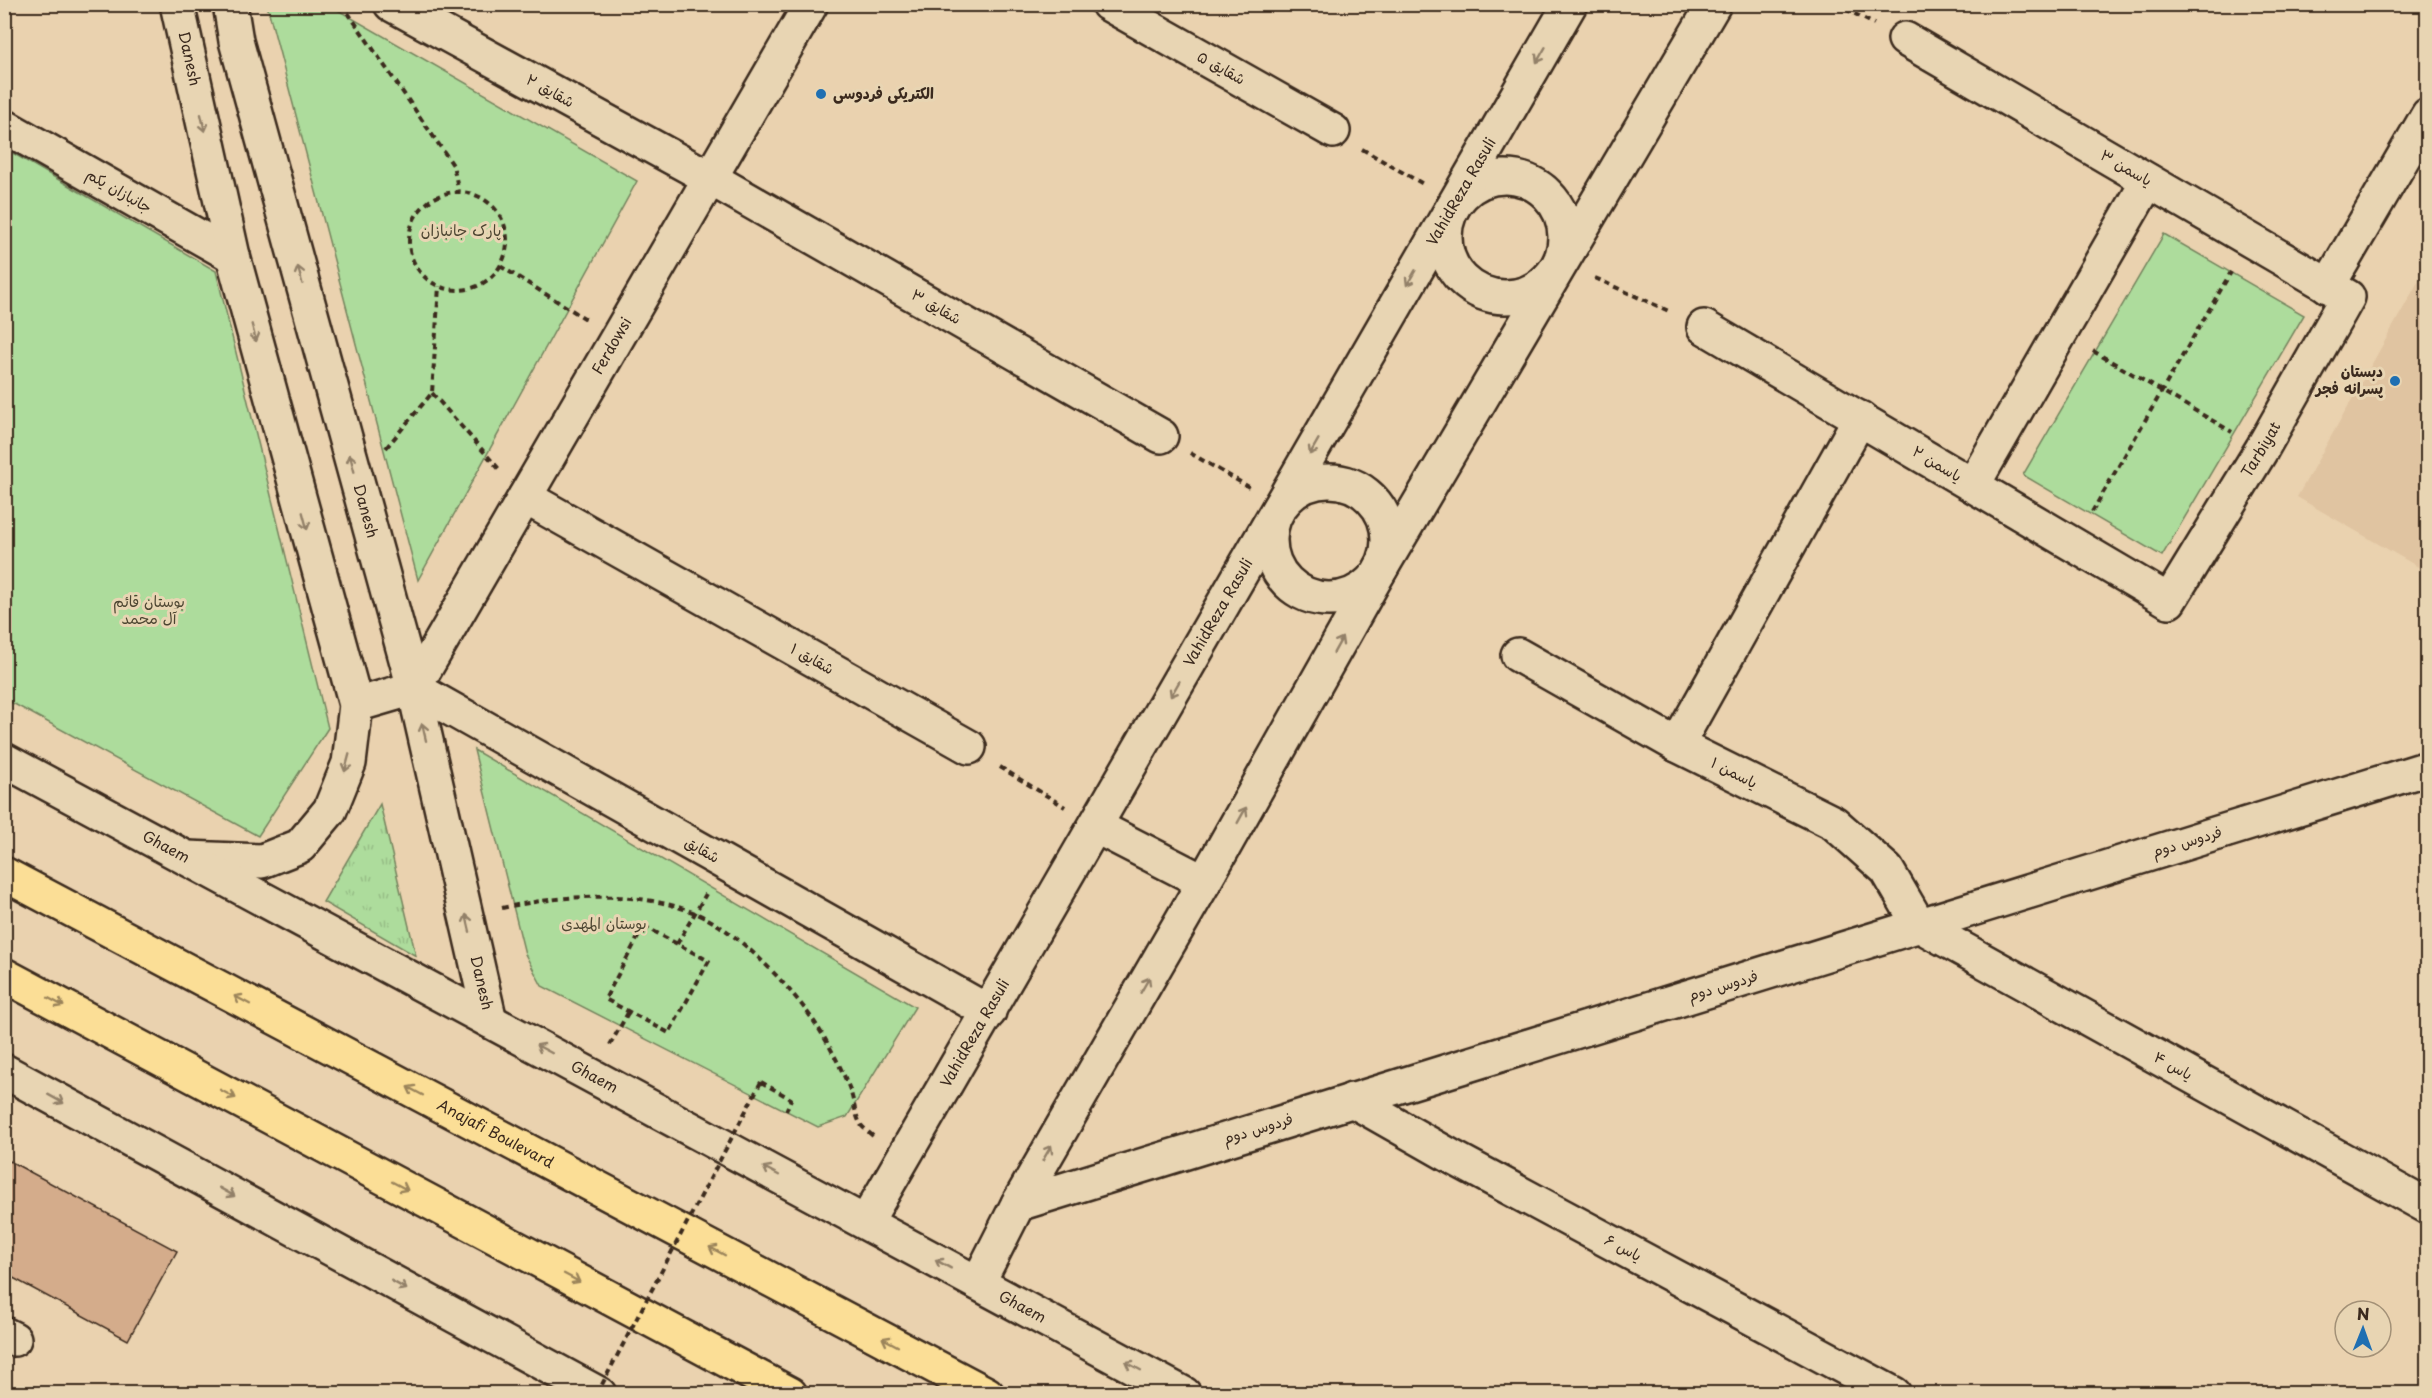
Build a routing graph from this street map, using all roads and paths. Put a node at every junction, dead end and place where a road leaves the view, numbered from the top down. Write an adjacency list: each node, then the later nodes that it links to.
1 (177, 4): 18 (street, Danesh, one-way to 18)
2 (230, 4): 31 (street, Danesh, one-way to 2)
3 (342, 4): 15 (path)
4 (391, 4): 13 (street, شقایق ۲)
5 (811, 4): 13 (street, Ferdowsi)
6 (1108, 4): 12 (street, شقایق ۵)
7 (1570, 4): 16 (street, VahidReza Rasuli, one-way to 16)
8 (1714, 4): 19 (street)
9 (1905, 39): 14 (street, یاسمن ۳)
10 (2427, 114): 22 (street, Tarbiyat)
11 (4, 126): 18 (street, جانبازان یکم)
12 (1333, 131): 16 (path)
13 (710, 178): 25 (street, Ferdowsi); 29 (street, شقایق ۳)
14 (2148, 181): 17 (street, یاسمن ۳); 24 (street)
15 (459, 192): 20 (path); 21 (path)
16 (1455, 203): 19 (street); 19 (street); 34 (street, VahidReza Rasuli, one-way to 34)
17 (2249, 240): 22 (street, یاسمن ۳); 26 (path)
18 (233, 256): 40 (street, Danesh, one-way to 40)
19 (1560, 262): 23 (path); 36 (street)
20 (500, 266): 21 (path); 25 (path)
21 (440, 286): 27 (path)
22 (2338, 292): 30 (street, Tarbiyat)
23 (1704, 327): 28 (street, یاسمن ۲)
24 (2061, 333): 26 (path); 32 (street)
25 (617, 337): 33 (street, Ferdowsi)
26 (2162, 391): 30 (path); 35 (path)
27 (432, 393): 31 (path); 33 (path)
28 (1860, 418): 32 (street, یاسمن ۲); 41 (street)
29 (1161, 436): 34 (path)
30 (2262, 449): 37 (street, Tarbiyat)
31 (353, 466): 39 (street, Danesh)
32 (1973, 485): 35 (street, یاسمن ۲)
33 (525, 497): 39 (street, Ferdowsi); 42 (street, شقایق ۱)
34 (1281, 505): 36 (street); 36 (street); 45 (street, VahidReza Rasuli, one-way to 45)
35 (2073, 544): 37 (street, یاسمن ۲)
36 (1380, 570): 49 (street, one-way to 36)
37 (2169, 601)
38 (1518, 655): 41 (street, یاسمن ۱)
39 (414, 688): 40 (street); 47 (street, شقایق); 51 (street, Danesh, one-way to 39)
40 (356, 705): 46 (street, one-way to 46)
41 (1677, 745): 52 (street, یاسمن ۱)
42 (969, 747): 45 (path)
43 (4, 760): 46 (street, Ghaem)
44 (2427, 768): 52 (street, فردوس دوم)
45 (1097, 826): 49 (street); 55 (street, VahidReza Rasuli)
46 (187, 858): 56 (street, Ghaem)
47 (725, 863): 50 (path); 55 (street, شقایق)
48 (4, 874): 68 (main road, Anajafi Boulevard, one-way to 48)
49 (1204, 882): 61 (street, one-way to 49)
50 (696, 913): 51 (path); 53 (path); 60 (path)
51 (467, 918): 56 (street, Danesh, one-way to 51)
52 (1919, 925): 58 (street, فردوس دوم); 62 (street, یاس ۴)
53 (677, 944): 53 (path)
54 (4, 975): 67 (main road, one-way to 67)
55 (989, 1012): 60 (street, VahidReza Rasuli)
56 (490, 1021): 63 (street, Ghaem, one-way to 56)
57 (4, 1071): 66 (street, one-way to 66)
58 (1353, 1100): 61 (street, فردوس دوم); 65 (street, یاس ۶)
59 (786, 1111): 66 (path, bridge)
60 (901, 1162): 63 (street, VahidReza Rasuli)
61 (1018, 1204): 64 (street)
62 (2427, 1207)
63 (866, 1222): 64 (street, Ghaem, one-way to 63)
64 (978, 1283): 69 (street, Ghaem, one-way to 64)
65 (1878, 1390)
66 (598, 1394)
67 (790, 1394)
68 (987, 1394)
69 (1184, 1394)

